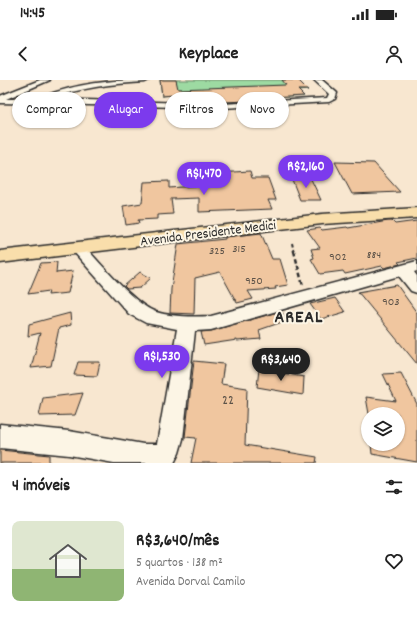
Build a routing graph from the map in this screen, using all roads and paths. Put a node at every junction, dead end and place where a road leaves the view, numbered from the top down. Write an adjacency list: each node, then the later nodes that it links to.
1 (46, 80): 5 (street)
2 (145, 80): 4 (street)
3 (318, 80): 7 (street)
4 (64, 92)
5 (0, 100): 6 (street)
6 (12, 100)
7 (86, 102)
8 (417, 205): 11 (main road, Avenida Presidente Medici)
9 (417, 213): 12 (main road, Avenida Presidente Medici)
10 (292, 243): 16 (path)
11 (0, 244)
12 (78, 248): 13 (main road, Avenida Presidente Medici); 17 (street)
13 (0, 258)
14 (410, 268): 15 (street); 16 (street)
15 (417, 287)
16 (307, 298): 17 (street)
17 (187, 324): 18 (street)
18 (0, 436)

